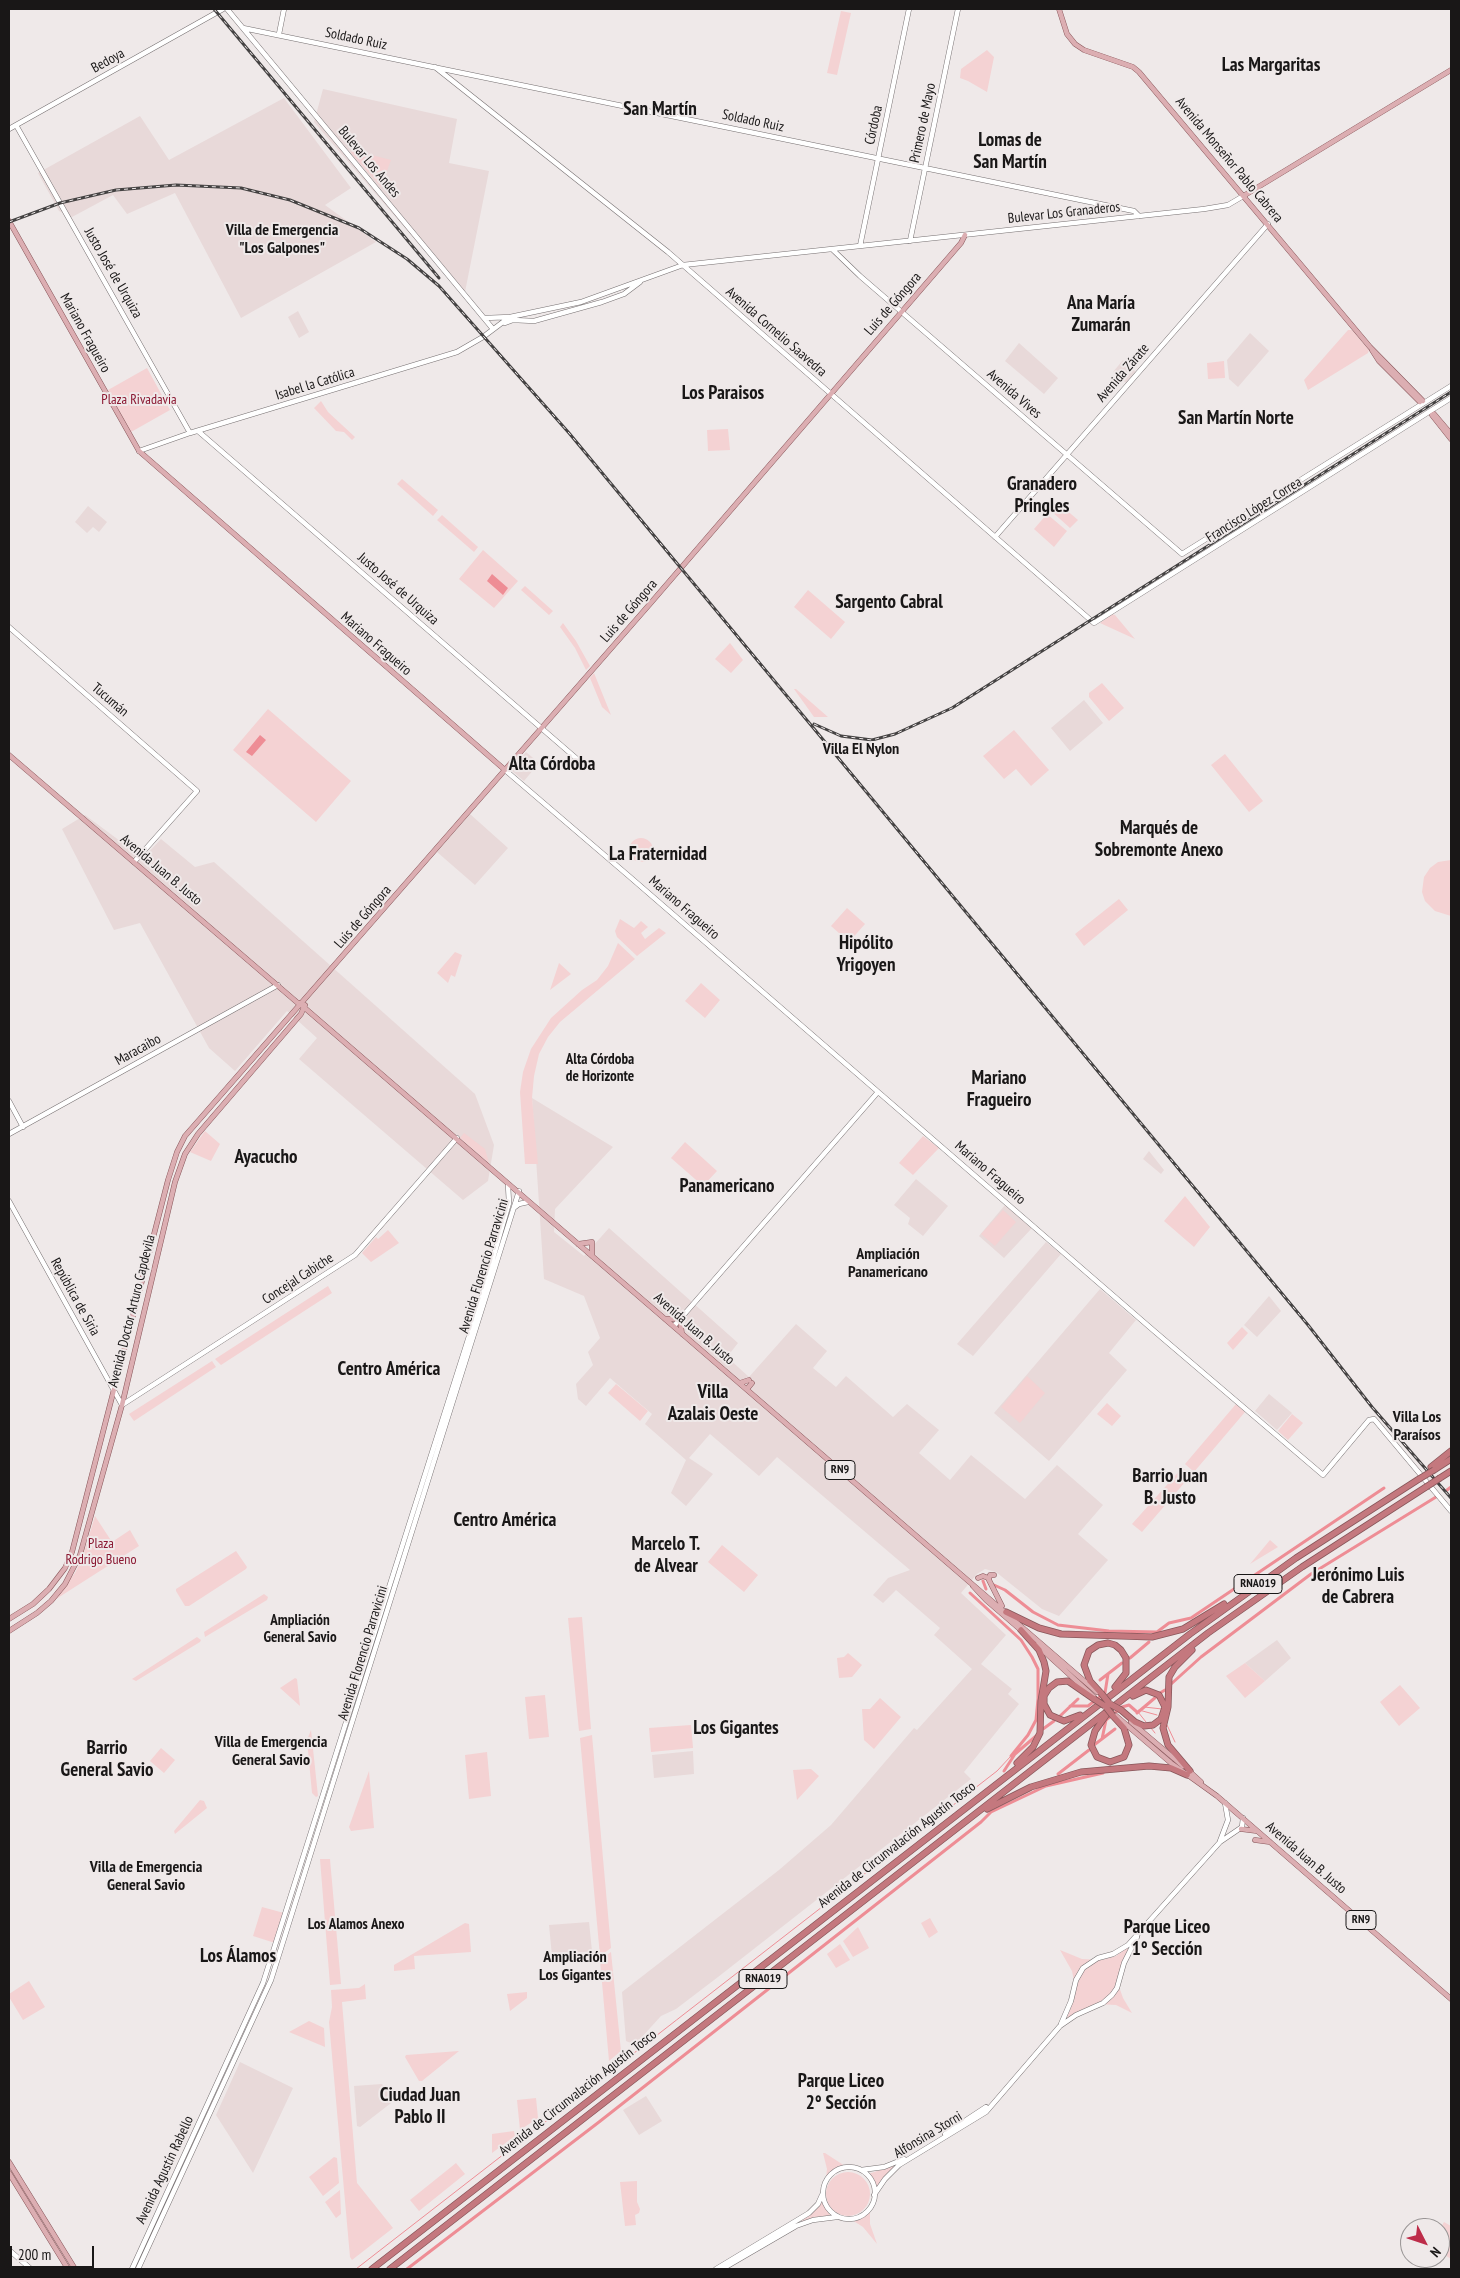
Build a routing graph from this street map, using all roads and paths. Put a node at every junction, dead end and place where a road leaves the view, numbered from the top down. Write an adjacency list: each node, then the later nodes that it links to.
1 (223, 9): 7 (main road, Bedoya)
2 (235, 9): 8 (main road)
3 (284, 9): 10 (main road)
4 (909, 9): 15 (main road, Córdoba)
5 (958, 9): 16 (main road, Primero de Mayo)
6 (1058, 9): 17 (main road, Avenida Monseñor Pablo Cabrera)
7 (218, 10): 13 (main road, Bedoya)
8 (229, 11): 9 (main road, Bulevar Los Andes)
9 (243, 28): 10 (main road, Soldado Ruiz); 29 (main road, Bulevar Los Andes)
10 (279, 34): 11 (main road, Soldado Ruiz)
11 (435, 67): 15 (main road, Soldado Ruiz); 25 (main road, Avenida Cornelio Saavedra)
12 (1451, 70): 17 (main road, Bulevar Los Granaderos)
13 (16, 124): 14 (main road, Bedoya); 36 (main road, Justo José de Urquiza)
14 (9, 129)
15 (878, 158): 16 (main road, Soldado Ruiz); 23 (main road, Córdoba)
16 (925, 168): 18 (main road, Soldado Ruiz); 22 (main road, Primero de Mayo)
17 (1244, 195): 18 (main road, Bulevar Los Granaderos); 20 (main road, Avenida Monseñor Pablo Cabrera)
18 (1139, 216): 21 (main road, Bulevar Los Granaderos)
19 (9, 221): 39 (main road, Mariano Fragueiro)
20 (1268, 224): 34 (main road, Avenida Monseñor Pablo Cabrera); 40 (main road, Avenida Zárate)
21 (965, 235): 22 (main road, Bulevar Los Granaderos); 27 (main road, Luis de Góngora)
22 (910, 241): 23 (main road, Bulevar Los Granaderos)
23 (860, 246): 24 (main road, Bulevar Los Granaderos)
24 (833, 250): 25 (main road, Bulevar Los Granaderos); 27 (main road, Avenida Vives)
25 (683, 265): 26 (main road, Bulevar Los Granaderos); 32 (main road, Avenida Cornelio Saavedra)
26 (645, 278): 28 (main road, Bulevar Los Granaderos); 30 (main road, Bulevar Los Granaderos)
27 (901, 311): 32 (main road, Luis de Góngora); 40 (main road, Avenida Vives)
28 (510, 317): 29 (main road, Bulevar Los Granaderos); 30 (main road, Bulevar Los Granaderos)
29 (485, 318): 30 (main road, Bulevar Los Andes)
30 (494, 329): 35 (main road, Isabel la Católica)
31 (1451, 386): 34 (main road, Francisco López Correa)
32 (830, 394): 41 (main road, Avenida Cornelio Saavedra); 45 (main road, Luis de Góngora)
33 (1451, 398): 43 (main road, Francisco López Correa)
34 (1421, 403): 42 (main road, Francisco López Correa)
35 (198, 431): 36 (main road, Isabel la Católica); 45 (main road, Justo José de Urquiza)
36 (190, 433): 39 (main road, Isabel la Católica)
37 (1451, 434): 38 (main road)
38 (1451, 438)
39 (139, 451): 48 (main road, Mariano Fragueiro)
40 (1067, 454): 41 (main road, Avenida Zárate); 42 (main road, Avenida Vives)
41 (994, 537): 43 (main road, Avenida Cornelio Saavedra)
42 (1182, 554)
43 (1094, 623)
44 (9, 627): 49 (main road, Tucumán)
45 (542, 728): 47 (main road, Justo José de Urquiza); 48 (main road, Luis de Góngora)
46 (9, 756): 49 (main road, Avenida Juan B. Justo)
47 (584, 765)
48 (505, 770): 51 (main road, Luis de Góngora); 52 (main road, Mariano Fragueiro)
49 (134, 862): 50 (main road, Avenida Juan B. Justo)
50 (278, 985): 51 (main road, Avenida Juan B. Justo); 54 (main road, Maracaibo)
51 (301, 1005): 56 (main road, Avenida Juan B. Justo); 71 (main road, Avenida Doctor Arturo Capdevila); 72 (main road, Avenida Doctor Arturo Capdevila)
52 (878, 1092): 66 (main road); 78 (main road, Mariano Fragueiro)
53 (9, 1101): 54 (main road)
54 (23, 1126): 55 (main road, Maracaibo)
55 (9, 1134)
56 (456, 1138): 57 (main road, Avenida Juan B. Justo); 58 (main road, Avenida Juan B. Justo); 72 (main road, Concejal Cabiche)
57 (508, 1185): 58 (main road, Avenida Juan B. Justo); 106 (main road, Avenida Florencio Parravicini)
58 (519, 1193): 60 (main road, Avenida Juan B. Justo); 61 (main road, Avenida Florencio Parravicini); 62 (main road, Avenida Juan B. Justo)
59 (9, 1201): 71 (main road, República de Siria)
60 (528, 1202): 61 (main road); 62 (main road, Avenida Juan B. Justo)
61 (514, 1208): 107 (main road, Avenida Florencio Parravicini)
62 (537, 1208): 63 (main road, Avenida Juan B. Justo)
63 (578, 1244): 64 (main road, Avenida Juan B. Justo); 64 (main road)
64 (592, 1256): 65 (main road, Avenida Juan B. Justo)
65 (666, 1319): 66 (main road); 67 (main road, Avenida Juan B. Justo)
66 (680, 1319): 67 (main road); 68 (main road)
67 (674, 1326): 68 (main road, Avenida Juan B. Justo)
68 (682, 1334): 69 (main road, Avenida Juan B. Justo)
69 (740, 1383): 70 (main road, Avenida Juan B. Justo); 70 (main road)
70 (746, 1388): 82 (main road, Avenida Juan B. Justo / RN9)
71 (115, 1392): 72 (main road, República de Siria); 73 (main road, Avenida Doctor Arturo Capdevila)
72 (122, 1405): 73 (main road); 88 (main road, Avenida Doctor Arturo Capdevila)
73 (108, 1417): 86 (main road, Avenida Doctor Arturo Capdevila)
74 (1451, 1451): 76 (highway)
75 (1451, 1459): 76 (highway, Avenida de Circunvalación Agustín Tosco / RNA019)
76 (1432, 1468): 83 (highway, Avenida de Circunvalación Agustín Tosco / RNA019, bridge)
77 (1451, 1471): 84 (highway, Avenida de Circunvalación Agustín Tosco / RNA019, bridge)
78 (1451, 1511)
79 (994, 1575): 81 (main road)
80 (978, 1578): 81 (main road)
81 (989, 1579): 85 (main road)
82 (972, 1584): 85 (main road, Avenida Juan B. Justo / RN9); 87 (main road, Avenida Juan B. Justo / RN9)
83 (1246, 1592): 85 (highway); 90 (highway, Avenida de Circunvalación Agustín Tosco / RNA019)
84 (1266, 1592): 90 (highway, Avenida de Circunvalación Agustín Tosco / RNA019); 91 (highway)
85 (1006, 1612): 89 (main road, Avenida Juan B. Justo / RN9)
86 (9, 1619)
87 (1021, 1630): 89 (main road, Avenida Juan B. Justo / RN9); 92 (highway)
88 (9, 1631)
89 (1098, 1696): 90 (highway, bridge); 90 (highway, bridge); 90 (highway); 90 (highway)
90 (1111, 1707): 90 (highway); 90 (highway); 91 (main road, Avenida Juan B. Justo / RN9); 92 (highway, Avenida de Circunvalación Agustín Tosco / RNA019); 94 (highway, Avenida de Circunvalación Agustín Tosco / RNA019)
91 (1188, 1773): 93 (main road, Avenida Juan B. Justo / RN9); 94 (highway)
92 (977, 1799): 120 (highway, Avenida de Circunvalación Agustín Tosco / RNA019)
93 (1225, 1803): 95 (main road, Avenida Juan B. Justo / RN9); 96 (main road, Alfonsina Storni)
94 (970, 1818): 121 (highway, Avenida de Circunvalación Agustín Tosco / RNA019)
95 (1243, 1818): 97 (main road); 98 (main road, Avenida Juan B. Justo / RN9)
96 (1228, 1820): 97 (main road); 100 (main road, Alfonsina Storni)
97 (1239, 1830): 98 (main road); 100 (main road, Alfonsina Storni)
98 (1258, 1831): 101 (main road, Avenida Juan B. Justo / RN9)
99 (1255, 1840): 101 (main road)
100 (1220, 1842): 102 (main road, Alfonsina Storni)
101 (1270, 1842): 103 (main road, Avenida Juan B. Justo / RN9)
102 (1137, 1937): 104 (main road, Alfonsina Storni); 104 (main road, Alfonsina Storni)
103 (1451, 1999)
104 (1060, 2026): 105 (main road, Alfonsina Storni)
105 (997, 2099): 109 (main road, Alfonsina Storni); 112 (main road, Alfonsina Storni)
106 (206, 2108): 118 (main road, Avenida Agustín Rabello)
107 (210, 2113): 119 (main road, Avenida Agustín Rabello)
108 (9, 2162): 117 (main road)
109 (860, 2170): 111 (main road); 112 (main road)
110 (9, 2173): 116 (main road)
111 (823, 2194): 113 (main road); 122 (main road)
112 (874, 2195): 113 (main road)
113 (838, 2217): 123 (main road)
114 (9, 2250): 115 (main road)
115 (31, 2269)
116 (68, 2269)
117 (75, 2269)
118 (132, 2269)
119 (138, 2269)
120 (372, 2269)
121 (390, 2269)
122 (716, 2269)
123 (722, 2269)

